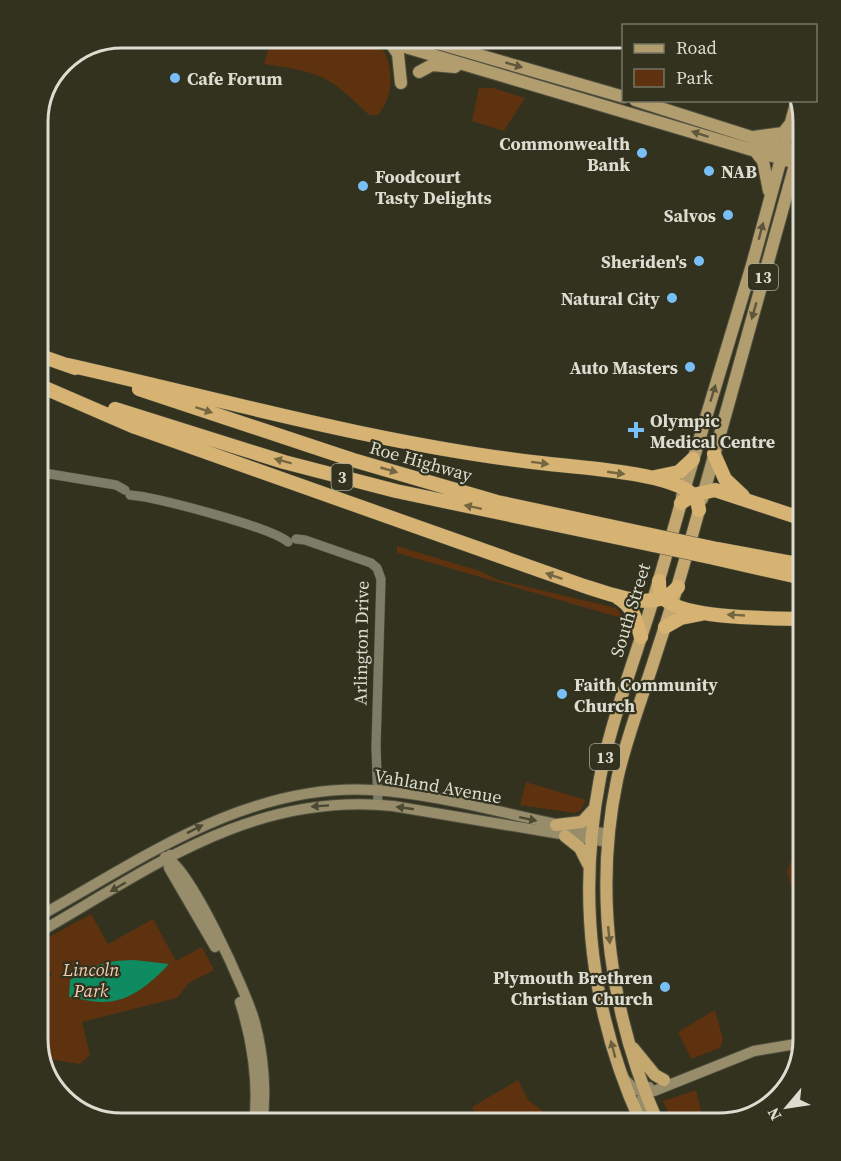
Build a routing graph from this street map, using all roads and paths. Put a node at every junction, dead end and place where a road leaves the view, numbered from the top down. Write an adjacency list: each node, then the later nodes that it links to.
1 (394, 48): 7 (main road)
2 (411, 48): 5 (main road)
3 (455, 48): 4 (main road)
4 (458, 49): 8 (main road, one-way to 8)
5 (470, 65): 6 (main road); 13 (main road, one-way to 5)
6 (419, 72)
7 (401, 83)
8 (622, 96)
9 (641, 102): 12 (main road)
10 (792, 117): 11 (main road, 13)
11 (791, 122): 12 (main road); 14 (main road, 13)
12 (747, 138): 14 (main road)
13 (756, 152): 14 (main road); 19 (main road)
14 (782, 154): 15 (main road); 19 (main road, 13)
15 (793, 156)
16 (793, 172): 18 (main road, 13)
17 (793, 184): 18 (main road)
18 (789, 186): 24 (main road, 13, one-way to 24)
19 (770, 196): 25 (main road, 13, one-way to 19)
20 (48, 358): 21 (highway, Roe Highway / 3)
21 (69, 365): 27 (highway, one-way to 27); 33 (highway, Roe Highway / 3, one-way to 33)
22 (48, 388): 33 (highway, Roe Highway / 3, one-way to 22)
23 (48, 389): 39 (highway, one-way to 23)
24 (714, 454): 28 (main road, 13); 29 (highway)
25 (693, 459): 27 (highway); 28 (main road, 13)
26 (48, 474): 45 (street, Arlington Drive)
27 (650, 477): 28 (highway)
28 (694, 491): 29 (highway); 30 (highway); 31 (highway)
29 (755, 502): 32 (highway)
30 (681, 503): 37 (highway, South Street)
31 (699, 510): 38 (highway)
32 (793, 515)
33 (655, 541): 34 (highway, Roe Highway / 3, bridge)
34 (715, 554): 35 (highway, Roe Highway / 3); 36 (highway, Roe Highway / 3)
35 (793, 564)
36 (793, 575)
37 (659, 581): 40 (highway)
38 (678, 587): 40 (highway)
39 (610, 593): 40 (highway); 44 (highway)
40 (663, 601): 41 (highway); 43 (highway, 13); 44 (highway, South Street / 13)
41 (706, 614): 42 (highway, one-way to 41); 43 (highway)
42 (793, 619)
43 (665, 627): 51 (highway, 13)
44 (641, 637): 47 (highway, South Street / 13)
45 (375, 791): 46 (street, Arlington Drive); 48 (main road, Vahland Avenue, one-way to 48); 52 (main road, Vahland Avenue, one-way to 45)
46 (375, 805): 49 (main road, Vahland Avenue, one-way to 46); 54 (main road, Vahland Avenue, one-way to 54)
47 (595, 807): 48 (highway); 50 (highway, South Street / 13)
48 (556, 825): 50 (main road, Vahland Avenue)
49 (565, 836): 50 (main road, Vahland Avenue); 55 (highway)
50 (592, 836): 51 (main road, Vahland Avenue); 55 (highway, South Street / 13)
51 (609, 838): 58 (highway, 13, one-way to 58)
52 (174, 840): 53 (main road, Vahland Avenue); 54 (main road)
53 (144, 858): 54 (main road); 56 (main road, Vahland Avenue)
54 (169, 858): 57 (main road, Vahland Avenue, one-way to 57); 64 (main road); 65 (main road)
55 (590, 868): 61 (highway, South Street / 13, one-way to 55)
56 (48, 911)
57 (48, 927)
58 (626, 1037): 62 (highway); 63 (highway, 13)
59 (792, 1045): 60 (main road)
60 (754, 1051): 62 (main road); 63 (main road)
61 (622, 1078): 63 (main road); 66 (highway, South Street / 13)
62 (664, 1080): 63 (main road)
63 (644, 1091): 67 (main road); 68 (highway, 13)
64 (254, 1113)
65 (262, 1113)
66 (636, 1113)
67 (645, 1113)
68 (653, 1113)

